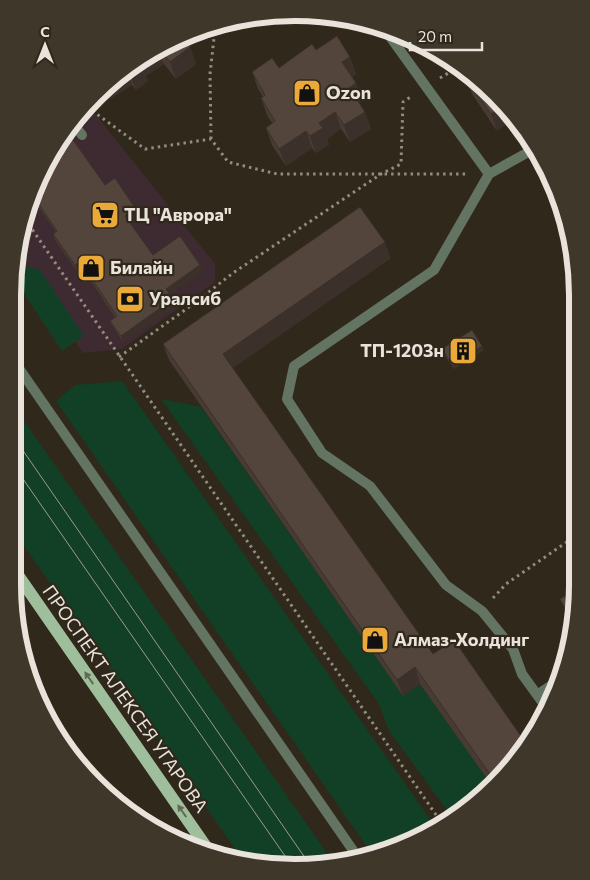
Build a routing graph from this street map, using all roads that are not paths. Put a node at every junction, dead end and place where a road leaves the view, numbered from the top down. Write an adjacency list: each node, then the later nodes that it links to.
1 (392, 39): 5 (street)
2 (77, 129): 3 (street)
3 (82, 136)
4 (528, 152): 5 (street)
5 (489, 174): 9 (street)
6 (21, 371): 12 (street)
7 (21, 580): 11 (main road, ПРОСПЕКТ АЛЕКСЕЯ УГАРОВА, one-way to 7)
8 (549, 687): 9 (street)
9 (538, 695): 10 (street)
10 (543, 702)
11 (203, 843)
12 (353, 852)

